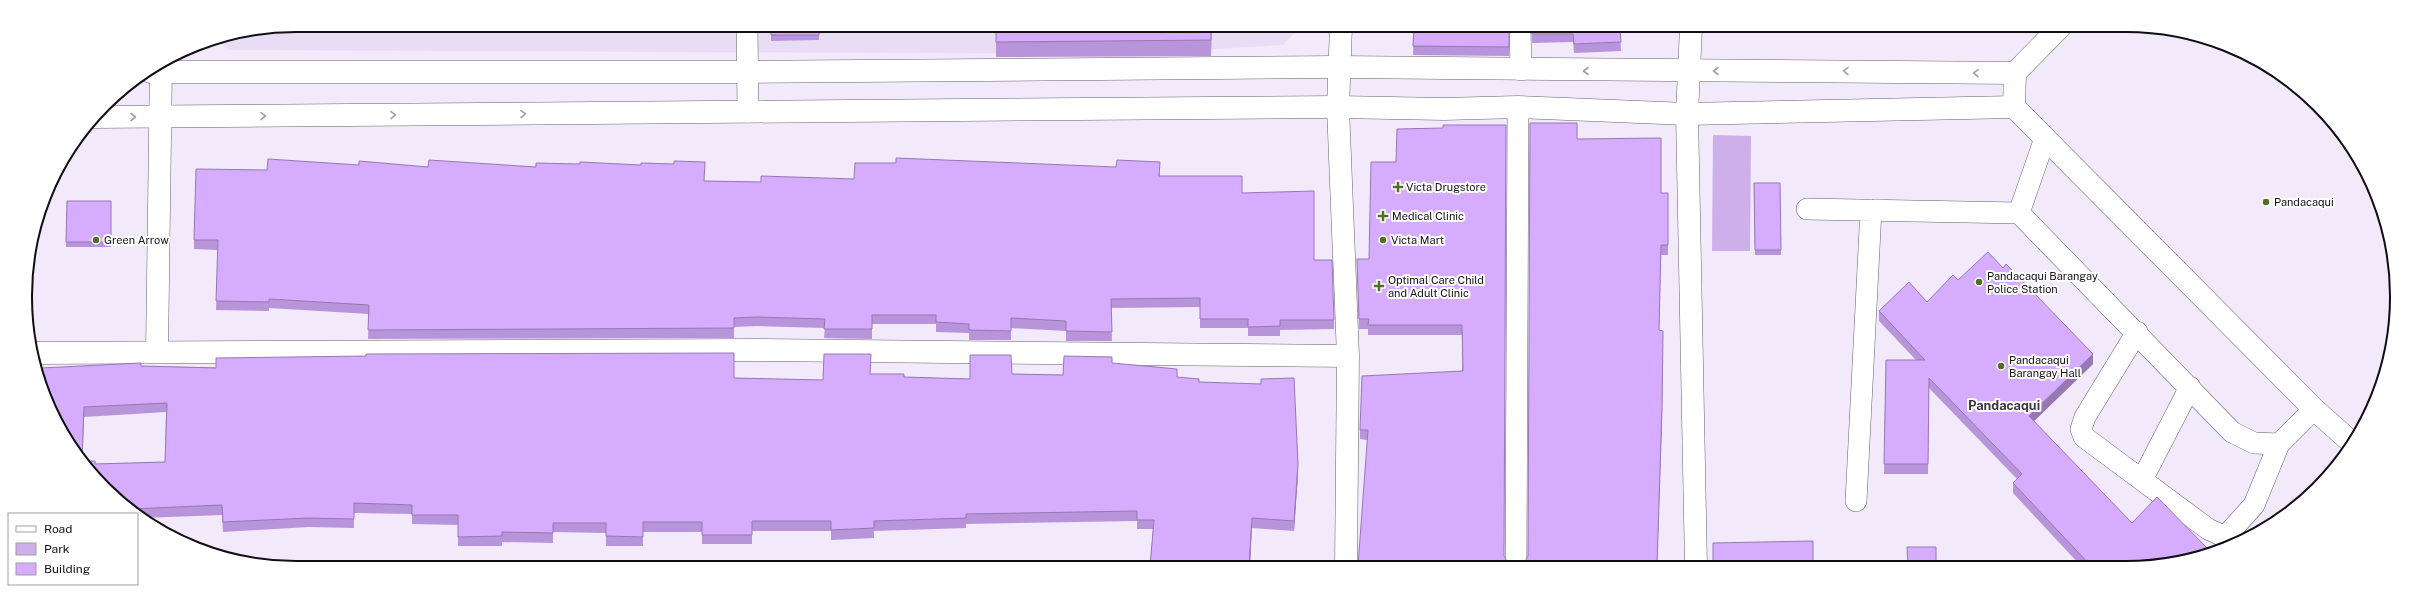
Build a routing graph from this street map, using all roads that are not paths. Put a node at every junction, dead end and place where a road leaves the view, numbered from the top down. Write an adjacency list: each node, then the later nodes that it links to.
1 (747, 32): 11 (lane)
2 (1341, 32): 6 (street)
3 (1520, 32): 8 (lane)
4 (1691, 32): 10 (street)
5 (2055, 32): 12 (street)
6 (1339, 67): 8 (street); 11 (street); 13 (street)
7 (160, 70): 11 (street)
8 (1520, 70): 10 (street, one-way to 8)
9 (158, 71): 19 (street)
10 (1690, 71): 12 (street, one-way to 10); 17 (street)
11 (747, 72): 16 (lane)
12 (2014, 73): 15 (street)
13 (1338, 107): 14 (street); 16 (street); 27 (street)
14 (1518, 107): 17 (street); 35 (lane)
15 (2014, 107): 17 (street); 20 (street)
16 (748, 112): 19 (street, one-way to 16)
17 (1687, 114): 36 (street)
18 (102, 117): 19 (street, one-way to 19)
19 (162, 117): 25 (street)
20 (2045, 138): 23 (lane); 29 (street)
21 (1807, 209): 22 (lane)
22 (1871, 210): 23 (lane); 33 (lane)
23 (2019, 213): 24 (lane)
24 (2138, 332): 28 (lane); 32 (lane)
25 (157, 352): 26 (street); 27 (street)
26 (38, 353)
27 (1348, 356): 34 (street)
28 (2190, 387): 31 (lane); 32 (lane)
29 (2314, 409): 30 (street); 31 (lane)
30 (2348, 439)
31 (2279, 444): 32 (lane)
32 (2142, 480)
33 (1856, 501)
34 (1346, 561)
35 (1516, 561)
36 (1696, 561)

